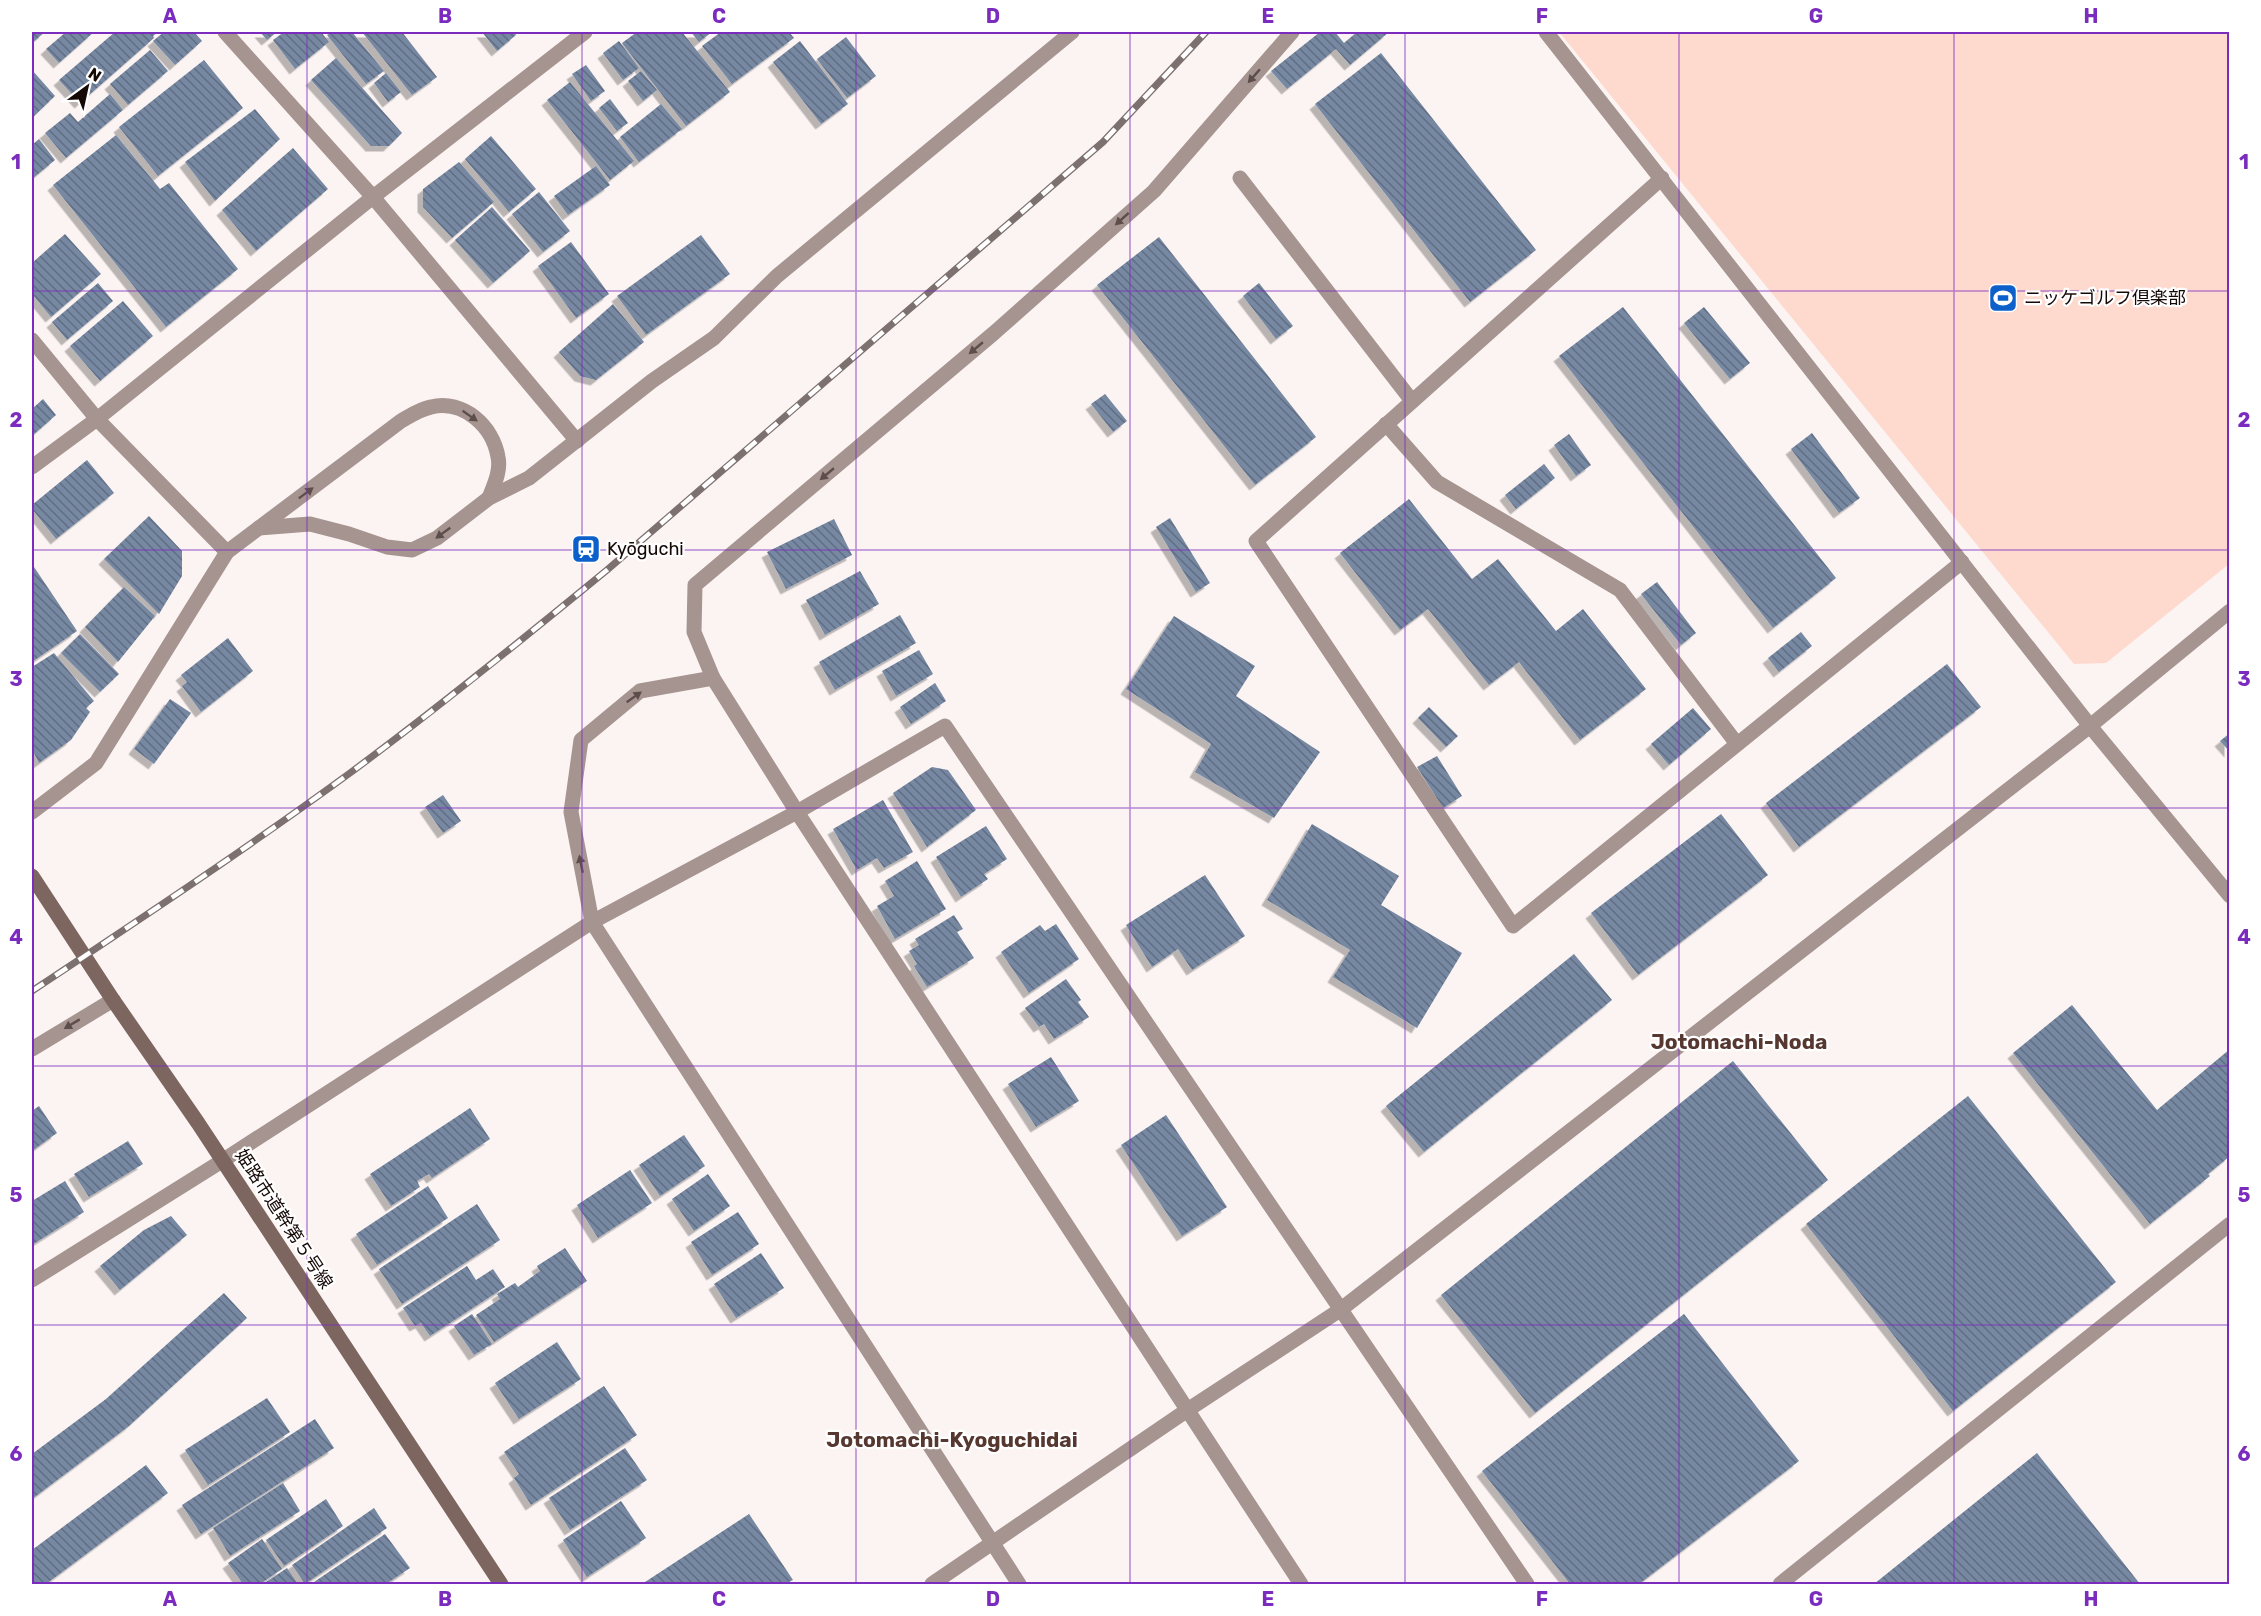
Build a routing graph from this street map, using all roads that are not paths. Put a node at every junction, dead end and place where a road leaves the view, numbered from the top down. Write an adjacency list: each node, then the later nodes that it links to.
1 (225, 32): 8 (street)
2 (585, 32): 8 (street)
3 (1072, 32): 13 (street)
4 (1292, 32): 20 (street, one-way to 20)
5 (1546, 32): 7 (street)
6 (1240, 178): 10 (street)
7 (1662, 178): 10 (street); 18 (street)
8 (373, 197): 11 (street); 13 (street)
9 (32, 340): 11 (street)
10 (1412, 401): 12 (street)
11 (98, 419): 14 (street); 17 (street)
12 (1386, 424): 22 (street); 22 (street)
13 (577, 441): 15 (street)
14 (32, 467)
15 (489, 498): 16 (street, one-way to 16); 16 (street, one-way to 15)
16 (259, 528): 17 (street)
17 (227, 552): 23 (street)
18 (1962, 562): 21 (street); 22 (street)
19 (2229, 611): 21 (street)
20 (713, 678): 24 (street); 27 (street, one-way to 20)
21 (2090, 726): 26 (street); 33 (street)
22 (1737, 744)
23 (32, 812)
24 (797, 812): 27 (street); 33 (street); 34 (street)
25 (32, 876): 28 (street, 姫路市道幹第５号線)
26 (2229, 896)
27 (592, 922): 30 (street); 35 (street)
28 (113, 1000): 29 (street, one-way to 29); 30 (street, 姫路市道幹第５号線)
29 (32, 1049)
30 (222, 1161): 32 (street); 36 (street, 姫路市道幹第５号線)
31 (2229, 1224): 41 (street)
32 (32, 1280)
33 (1340, 1310): 34 (street); 40 (street)
34 (1186, 1411): 35 (street); 39 (street)
35 (992, 1544): 37 (street); 38 (street)
36 (501, 1584)
37 (932, 1584)
38 (1019, 1584)
39 (1301, 1584)
40 (1527, 1584)
41 (1780, 1584)

